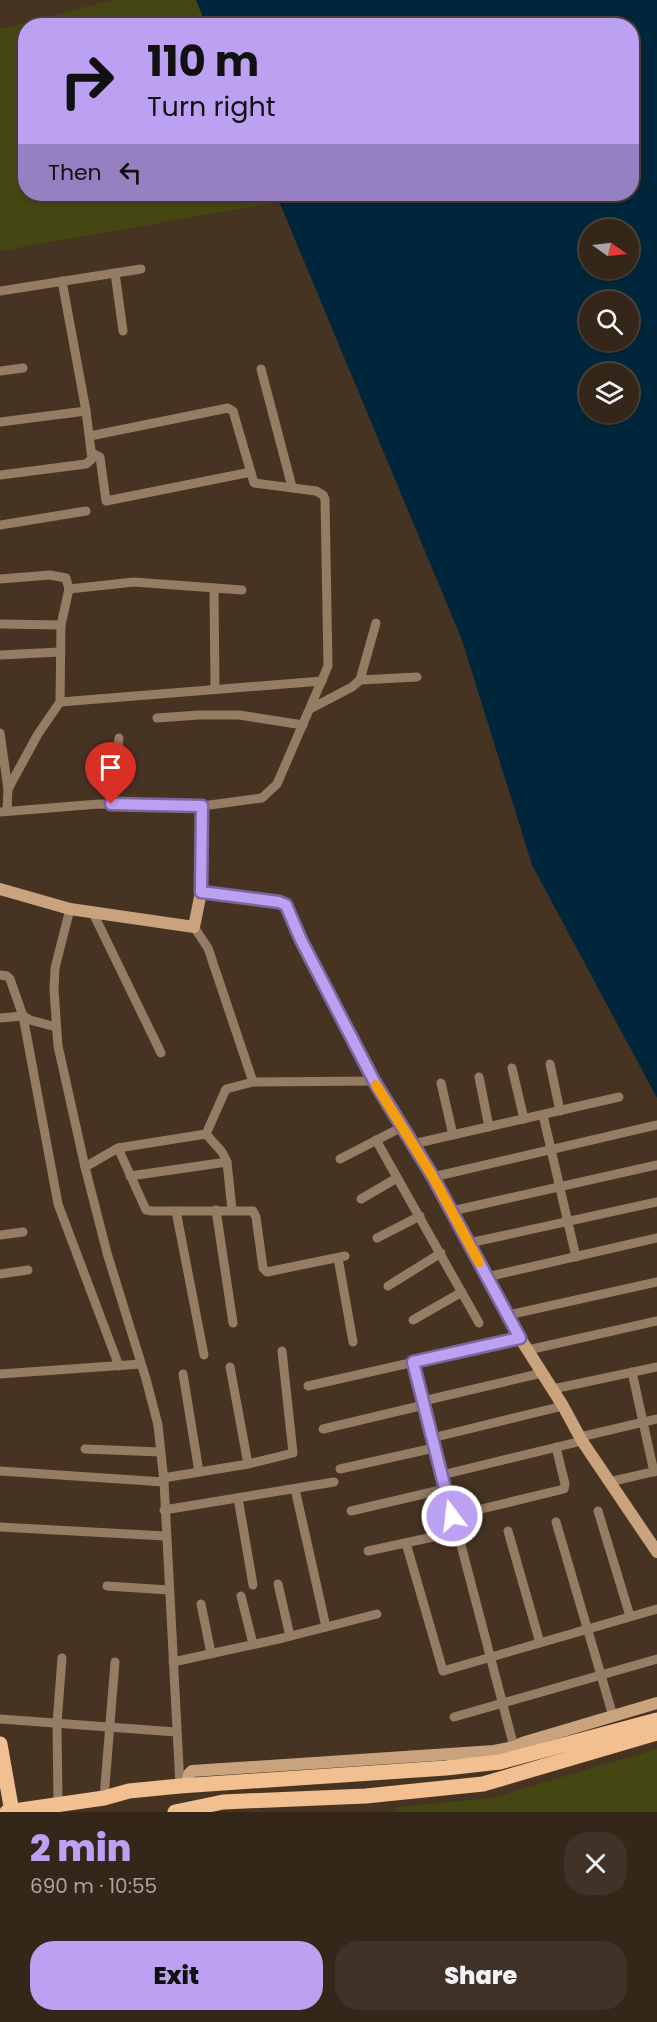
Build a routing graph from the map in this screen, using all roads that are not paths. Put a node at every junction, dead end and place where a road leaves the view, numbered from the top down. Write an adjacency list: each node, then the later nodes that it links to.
1 (141, 269): 2 (street)
2 (115, 273): 3 (street); 5 (street)
3 (62, 281): 4 (street); 9 (street)
4 (0, 291)
5 (123, 331)
6 (23, 368): 8 (street)
7 (261, 369): 15 (street)
8 (0, 371)
9 (86, 411): 10 (street); 11 (street)
10 (0, 422)
11 (90, 436): 12 (street); 13 (street)
12 (92, 453): 13 (street); 14 (street)
13 (251, 472): 15 (street)
14 (0, 475)
15 (292, 488): 29 (street)
16 (86, 512): 17 (street)
17 (0, 525)
18 (0, 579): 20 (street)
19 (214, 588): 20 (street); 21 (street); 30 (street)
20 (69, 589): 24 (street)
21 (242, 590)
22 (376, 623): 28 (street)
23 (0, 624): 24 (street)
24 (61, 625): 25 (street)
25 (60, 652): 26 (street); 31 (street)
26 (0, 655)
27 (417, 677): 28 (street)
28 (360, 680): 32 (street)
29 (322, 681): 30 (street); 32 (street)
30 (215, 688): 31 (street)
31 (60, 702): 37 (street)
32 (310, 709): 34 (street)
33 (157, 717): 34 (street)
34 (303, 725): 39 (street)
35 (0, 733): 37 (street)
36 (119, 738): 38 (street)
37 (8, 789): 40 (street)
38 (111, 804): 39 (street); 40 (street)
39 (202, 806): 42 (street)
40 (4, 811)
41 (0, 889): 43 (street)
42 (201, 892): 45 (street); 54 (street)
43 (70, 909): 44 (street); 49 (street)
44 (93, 913): 45 (street); 50 (street)
45 (194, 927): 55 (street)
46 (0, 975): 47 (street)
47 (23, 1016): 48 (street); 49 (street); 111 (street)
48 (0, 1018)
49 (56, 1026): 73 (street)
50 (161, 1053)
51 (550, 1064): 58 (street)
52 (512, 1068): 60 (street)
53 (479, 1077): 62 (street)
54 (374, 1081): 55 (street); 63 (street)
55 (253, 1082): 64 (street)
56 (441, 1083): 65 (street)
57 (618, 1097): 58 (street)
58 (560, 1111): 59 (street)
59 (543, 1114): 60 (street); 69 (street)
60 (524, 1119): 62 (street)
61 (657, 1125): 69 (street)
62 (489, 1126): 65 (street)
63 (402, 1127): 66 (street); 67 (street)
64 (206, 1134): 68 (street); 71 (street)
65 (453, 1135): 67 (street)
66 (375, 1140): 70 (street); 76 (street)
67 (413, 1144): 75 (street)
68 (118, 1148): 73 (street); 74 (street)
69 (551, 1149): 75 (street); 77 (street)
70 (340, 1159)
71 (227, 1162): 74 (street); 81 (street)
72 (657, 1165): 77 (street)
73 (85, 1167): 110 (street)
74 (130, 1176): 82 (street)
75 (433, 1177): 83 (street)
76 (397, 1178): 78 (street); 84 (street)
77 (559, 1187): 83 (street); 85 (street)
78 (361, 1199)
79 (657, 1202): 85 (street)
80 (216, 1210): 81 (street); 82 (street); 102 (street)
81 (232, 1210): 105 (street)
82 (176, 1211): 108 (street)
83 (452, 1211): 90 (street)
84 (420, 1216): 88 (street); 91 (street)
85 (567, 1221): 90 (street); 92 (street)
86 (23, 1232): 87 (street)
87 (0, 1235)
88 (377, 1238)
89 (657, 1238): 92 (street)
90 (469, 1243): 95 (street)
91 (441, 1253): 97 (street); 98 (street)
92 (576, 1257): 95 (street)
93 (28, 1270): 94 (street)
94 (0, 1274)
95 (487, 1277): 99 (street)
96 (657, 1282): 99 (street)
97 (388, 1286)
98 (462, 1292): 100 (street); 103 (street)
99 (508, 1315): 104 (street)
100 (413, 1320)
101 (657, 1321): 106 (street)
102 (233, 1323)
103 (479, 1323)
104 (520, 1338): 106 (street); 109 (street)
105 (353, 1342)
106 (528, 1350): 115 (street)
107 (282, 1351): 130 (street)
108 (204, 1355)
109 (413, 1362): 118 (street); 120 (street)
110 (141, 1364): 111 (street); 129 (street)
111 (119, 1366): 116 (street)
112 (657, 1366): 114 (street)
113 (230, 1367): 130 (street)
114 (632, 1372): 119 (street); 123 (street)
115 (542, 1373): 119 (street); 120 (street)
116 (0, 1374)
117 (183, 1374): 134 (street)
118 (308, 1386)
119 (553, 1389): 121 (street)
120 (423, 1403): 124 (street); 126 (street)
121 (563, 1406): 125 (street); 126 (street)
122 (657, 1419): 123 (street)
123 (644, 1422): 125 (street); 133 (street)
124 (323, 1429)
125 (581, 1439): 127 (street); 138 (street)
126 (433, 1443): 131 (street); 135 (street)
127 (556, 1447): 135 (street); 145 (street)
128 (85, 1449): 129 (street)
129 (160, 1452): 136 (street)
130 (248, 1464): 134 (street)
131 (340, 1469)
132 (0, 1471): 136 (street)
133 (656, 1471): 138 (street)
134 (199, 1472): 136 (street)
135 (441, 1475): 140 (street)
136 (163, 1480): 142 (street)
137 (334, 1482): 139 (street)
138 (609, 1482): 153 (street)
139 (295, 1489): 141 (street); 163 (street)
140 (445, 1489): 144 (street); 145 (street)
141 (238, 1498): 142 (street); 155 (street)
142 (164, 1510): 150 (street)
143 (598, 1510): 162 (street)
144 (351, 1511)
145 (452, 1516): 149 (street)
146 (556, 1522): 164 (street)
147 (0, 1527): 150 (street)
148 (508, 1531): 166 (street)
149 (456, 1532): 151 (street); 170 (street)
150 (165, 1536): 157 (street)
151 (406, 1543): 152 (street); 170 (street)
152 (368, 1551)
153 (657, 1552)
154 (278, 1584): 165 (street)
155 (253, 1585)
156 (107, 1586): 157 (street)
157 (169, 1590): 173 (street)
158 (241, 1596): 167 (street)
159 (201, 1604): 168 (street)
160 (657, 1609): 162 (street)
161 (377, 1614): 163 (street)
162 (630, 1617): 164 (street)
163 (326, 1627): 165 (street)
164 (587, 1629): 166 (street); 174 (street)
165 (290, 1636): 167 (street)
166 (540, 1643): 170 (street)
167 (253, 1644): 168 (street)
168 (211, 1653): 173 (street)
169 (62, 1658): 181 (street)
170 (490, 1658): 175 (street)
171 (657, 1659): 174 (street)
172 (115, 1662): 182 (street)
173 (173, 1662): 183 (street)
174 (602, 1675): 175 (street); 177 (street)
175 (501, 1702): 178 (street); 186 (street)
176 (657, 1703): 177 (street)
177 (613, 1716): 186 (street)
178 (454, 1717)
179 (0, 1719): 181 (street)
180 (657, 1720): 187 (main road)
181 (57, 1723): 182 (street); 190 (street)
182 (109, 1728): 183 (street); 189 (street)
183 (176, 1732): 188 (street)
184 (657, 1733): 191 (main road)
185 (0, 1744): 193 (main road)
186 (514, 1747): 187 (street)
187 (495, 1757): 188 (main road)
188 (184, 1786): 189 (main road)
189 (104, 1798): 190 (main road)
190 (58, 1804): 193 (main road)
191 (200, 1808): 194 (main road)
192 (7, 1812): 193 (main road)
193 (12, 1812)
194 (175, 1812)

